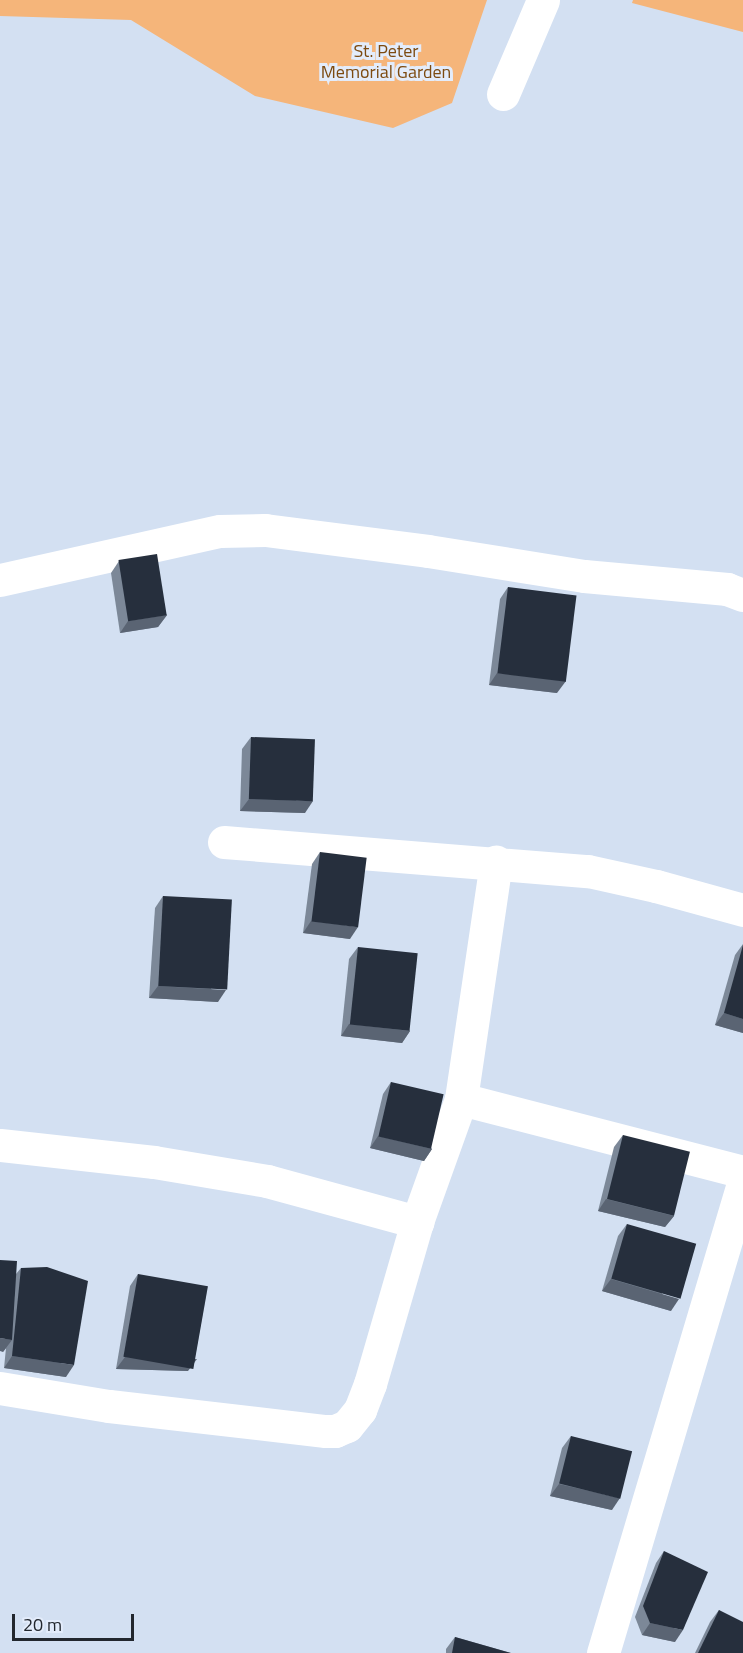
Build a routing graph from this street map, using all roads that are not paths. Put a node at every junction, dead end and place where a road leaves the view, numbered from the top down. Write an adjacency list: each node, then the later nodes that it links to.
1 (543, 0): 2 (street)
2 (503, 94)
3 (0, 580): 4 (street)
4 (743, 595)
5 (224, 842): 6 (street)
6 (496, 862): 7 (street); 8 (street)
7 (743, 910)
8 (461, 1099): 10 (street); 12 (street)
9 (0, 1145): 12 (street)
10 (743, 1172)
11 (743, 1183): 14 (street)
12 (417, 1222): 13 (street)
13 (0, 1388)
14 (603, 1653)

